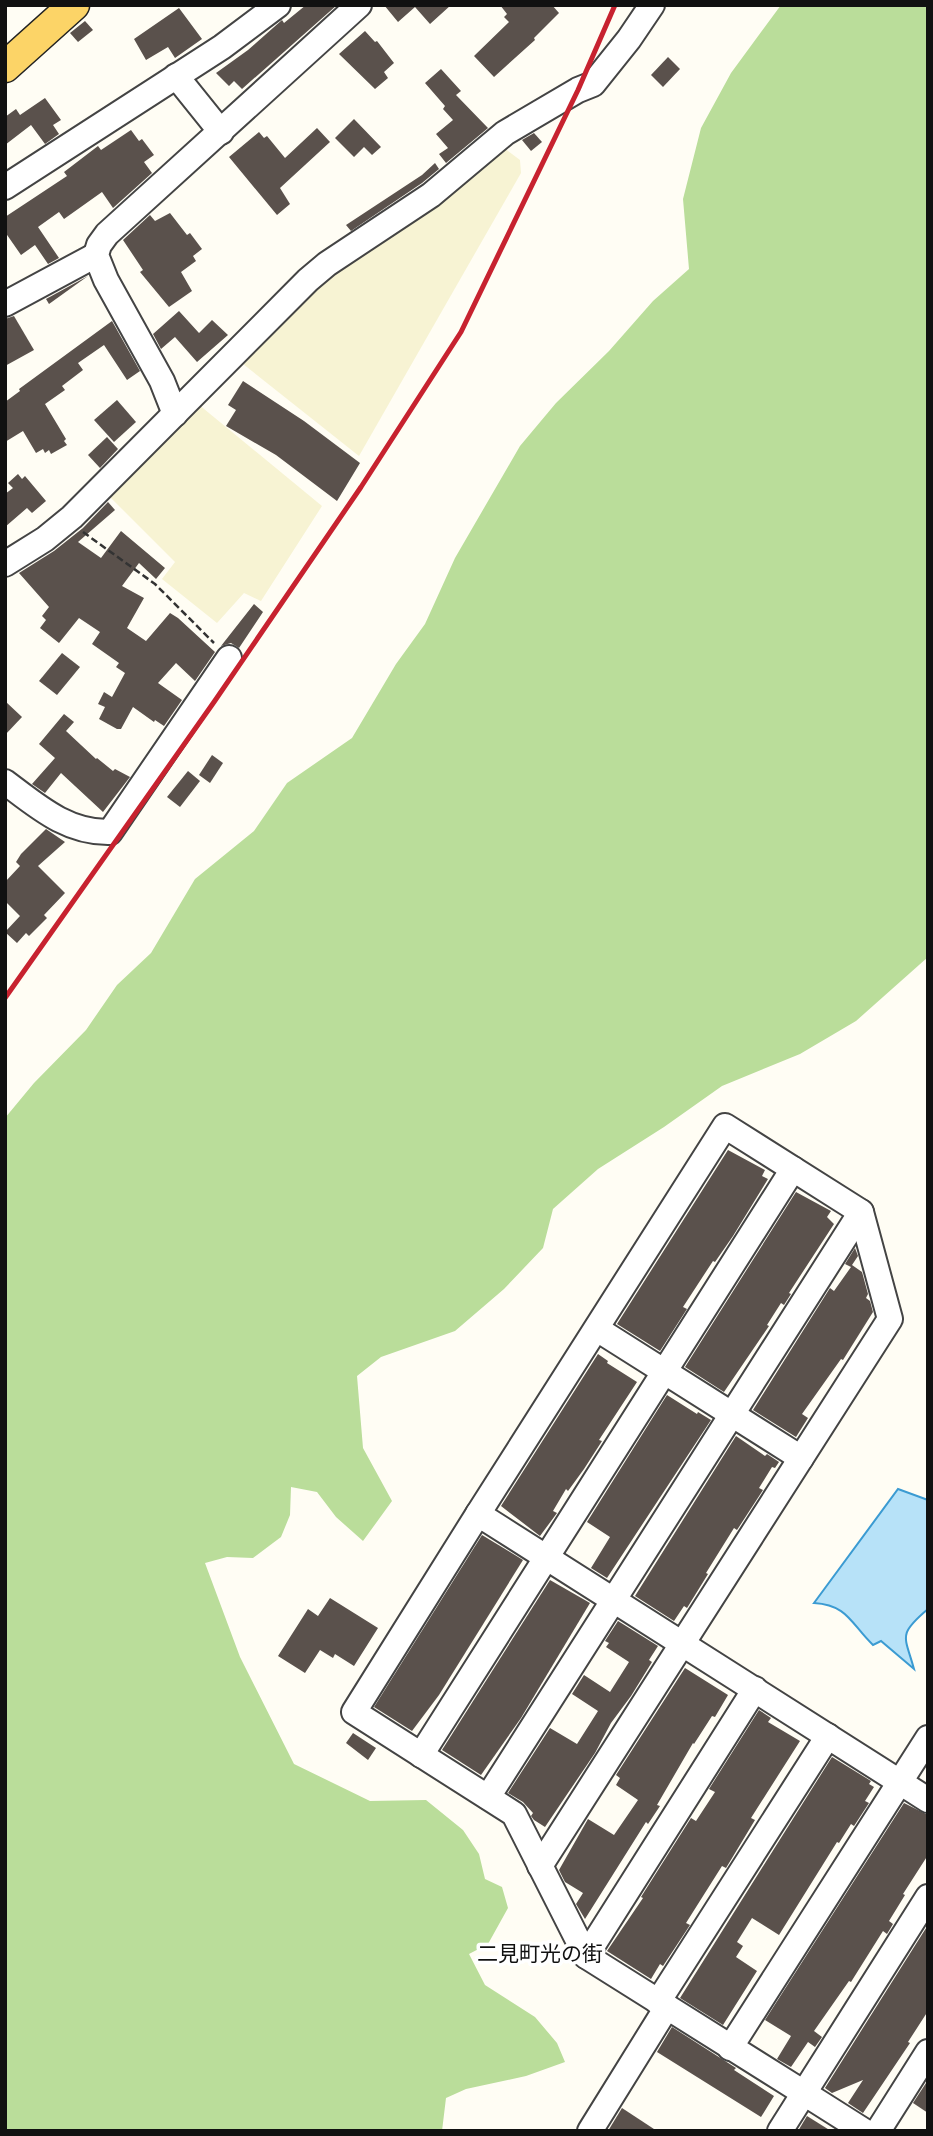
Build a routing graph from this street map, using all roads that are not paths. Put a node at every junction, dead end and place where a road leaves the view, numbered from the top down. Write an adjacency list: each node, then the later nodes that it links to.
1 (74, 5): 5 (main road)
2 (278, 5): 6 (street)
3 (652, 5): 11 (street)
4 (345, 10): 7 (street)
5 (5, 67)
6 (176, 76): 7 (street); 8 (street)
7 (222, 132): 9 (street)
8 (5, 187)
9 (96, 255): 10 (street); 11 (street)
10 (5, 304)
11 (175, 414): 12 (street)
12 (5, 564)
13 (229, 658): 14 (street)
14 (5, 782)
15 (793, 1169): 16 (street); 17 (street); 18 (street)
16 (861, 1212): 19 (street); 20 (street)
17 (597, 1329): 18 (street); 21 (street)
18 (664, 1371): 19 (street); 22 (street)
19 (733, 1416): 20 (street); 23 (street)
20 (801, 1458): 24 (street)
21 (478, 1514): 22 (street); 28 (street)
22 (547, 1558): 23 (street); 28 (street)
23 (615, 1601): 24 (street); 30 (street)
24 (683, 1644): 25 (street); 32 (street)
25 (755, 1689): 26 (street); 34 (street)
26 (828, 1736): 29 (street); 35 (street)
27 (928, 1738): 29 (street)
28 (421, 1755): 30 (street)
29 (900, 1782): 31 (street); 36 (street)
30 (488, 1797): 32 (street)
31 (928, 1800)
32 (540, 1866): 34 (street)
33 (928, 1897): 38 (street)
34 (586, 1956): 35 (street)
35 (662, 2004): 36 (street); 39 (street)
36 (730, 2048): 38 (street)
37 (928, 2052): 42 (street)
38 (804, 2093): 40 (street); 41 (street)
39 (590, 2131)
40 (780, 2131)
41 (864, 2131)
42 (878, 2131)

